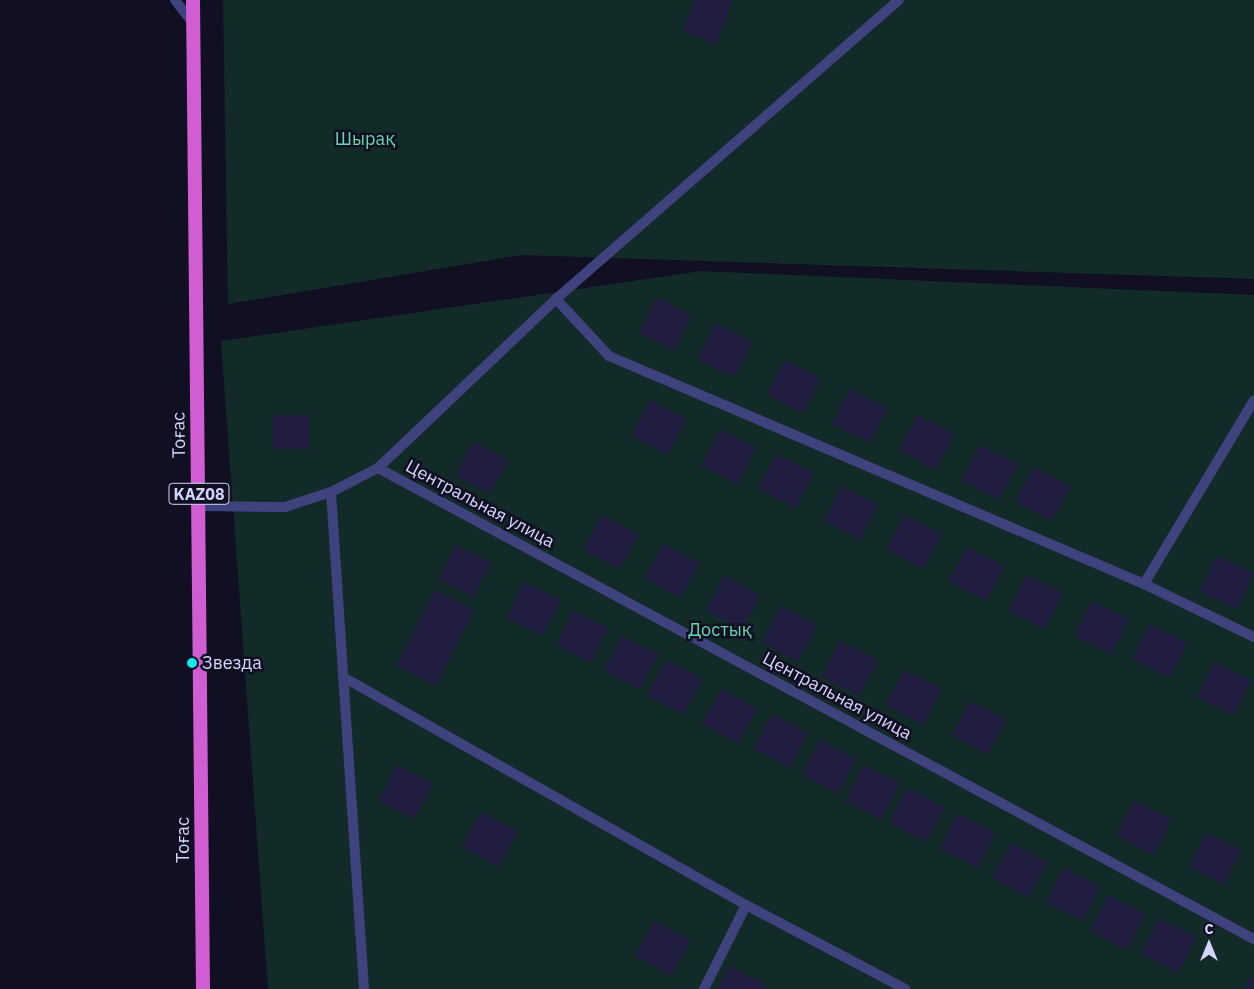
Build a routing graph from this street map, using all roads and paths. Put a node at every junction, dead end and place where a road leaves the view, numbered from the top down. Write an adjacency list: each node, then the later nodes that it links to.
1 (175, 0): 4 (street)
2 (193, 0): 4 (highway, Тоғас / KAZ08)
3 (899, 0): 5 (street)
4 (193, 23): 9 (highway, Тоғас / KAZ08)
5 (556, 299): 7 (street); 10 (street)
6 (1254, 400): 10 (street)
7 (378, 468): 8 (street); 14 (street, Центральная улица)
8 (332, 492): 9 (street); 12 (street)
9 (199, 506): 15 (highway, Тоғас / KAZ08)
10 (1144, 584): 11 (street)
11 (1254, 637)
12 (343, 677): 13 (street); 16 (street)
13 (746, 905): 17 (street); 18 (street)
14 (1254, 939)
15 (203, 989)
16 (364, 989)
17 (704, 989)
18 (905, 989)

